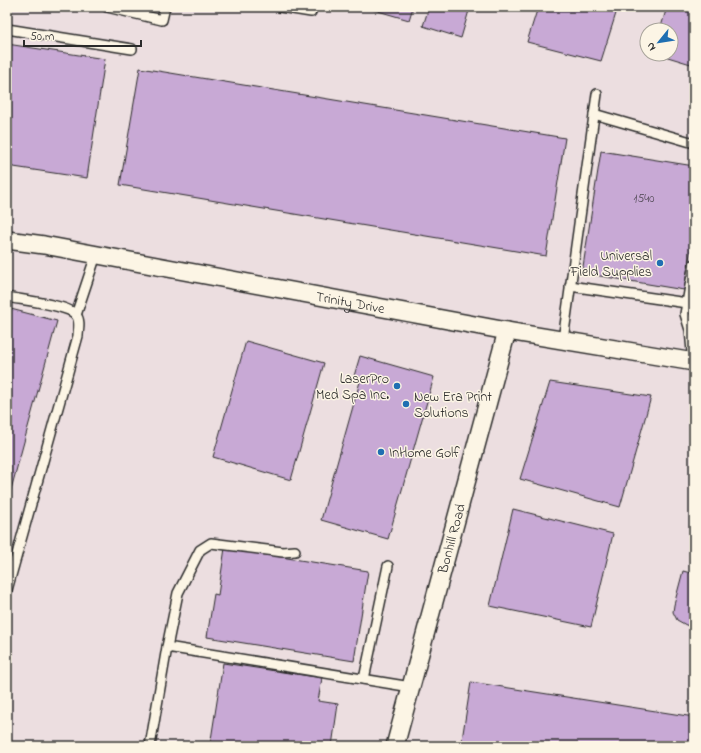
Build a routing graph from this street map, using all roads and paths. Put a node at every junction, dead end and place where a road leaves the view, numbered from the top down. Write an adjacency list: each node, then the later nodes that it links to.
1 (107, 7): 2 (lane)
2 (165, 7)
3 (280, 7): 4 (lane)
4 (312, 7)
5 (7, 29): 6 (lane)
6 (132, 49)
7 (597, 94): 8 (lane)
8 (594, 114): 9 (lane); 13 (lane)
9 (694, 143)
10 (7, 240): 11 (street, Trinity Drive)
11 (96, 255): 16 (lane); 18 (street, Trinity Drive)
12 (694, 264): 15 (lane)
13 (570, 286): 15 (lane); 19 (lane)
14 (7, 298): 16 (lane)
15 (687, 303): 17 (lane)
16 (76, 315): 23 (lane)
17 (692, 328): 20 (lane)
18 (507, 331): 19 (street, Trinity Drive); 26 (street, Bonhill Road)
19 (563, 340): 20 (street, Trinity Drive)
20 (694, 362)
21 (295, 551): 24 (lane)
22 (388, 566): 25 (lane)
23 (7, 590)
24 (167, 647): 25 (lane); 27 (lane)
25 (364, 680): 26 (lane)
26 (411, 687): 28 (street, Bonhill Road)
27 (150, 746)
28 (395, 746)

